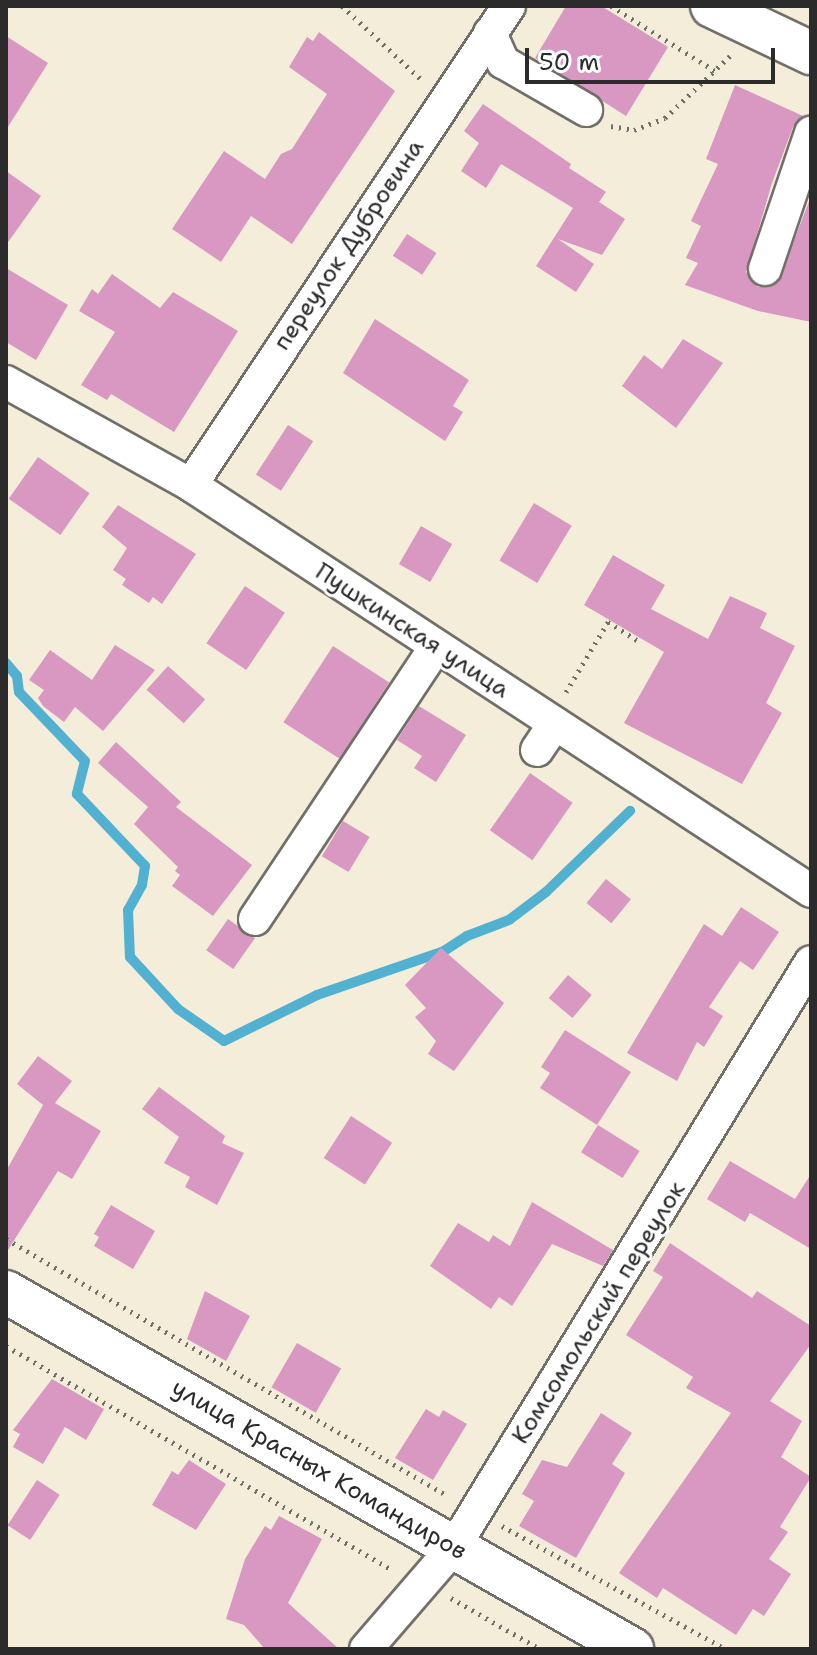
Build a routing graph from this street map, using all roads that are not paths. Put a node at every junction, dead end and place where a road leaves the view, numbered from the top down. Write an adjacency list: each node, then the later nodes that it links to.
1 (509, 6): 3 (street, переулок Дубровина)
2 (712, 6): 4 (main road)
3 (490, 33): 5 (street); 9 (street, переулок Дубровина)
4 (811, 53)
5 (586, 110)
6 (811, 133): 7 (street)
7 (765, 269)
8 (6, 382): 9 (street, Пушкинская улица)
9 (191, 485): 10 (street, Пушкинская улица)
10 (435, 648): 11 (street, Пушкинская улица); 14 (street)
11 (555, 723): 12 (street); 13 (street, Пушкинская улица)
12 (537, 750)
13 (811, 891)
14 (255, 919)
15 (811, 962): 17 (street, Комсомольский переулок)
16 (6, 1292): 17 (main road, улица Красных Командиров)
17 (454, 1547): 18 (street, Комсомольский переулок); 19 (main road, улица Красных Командиров)
18 (366, 1649)
19 (632, 1649)

